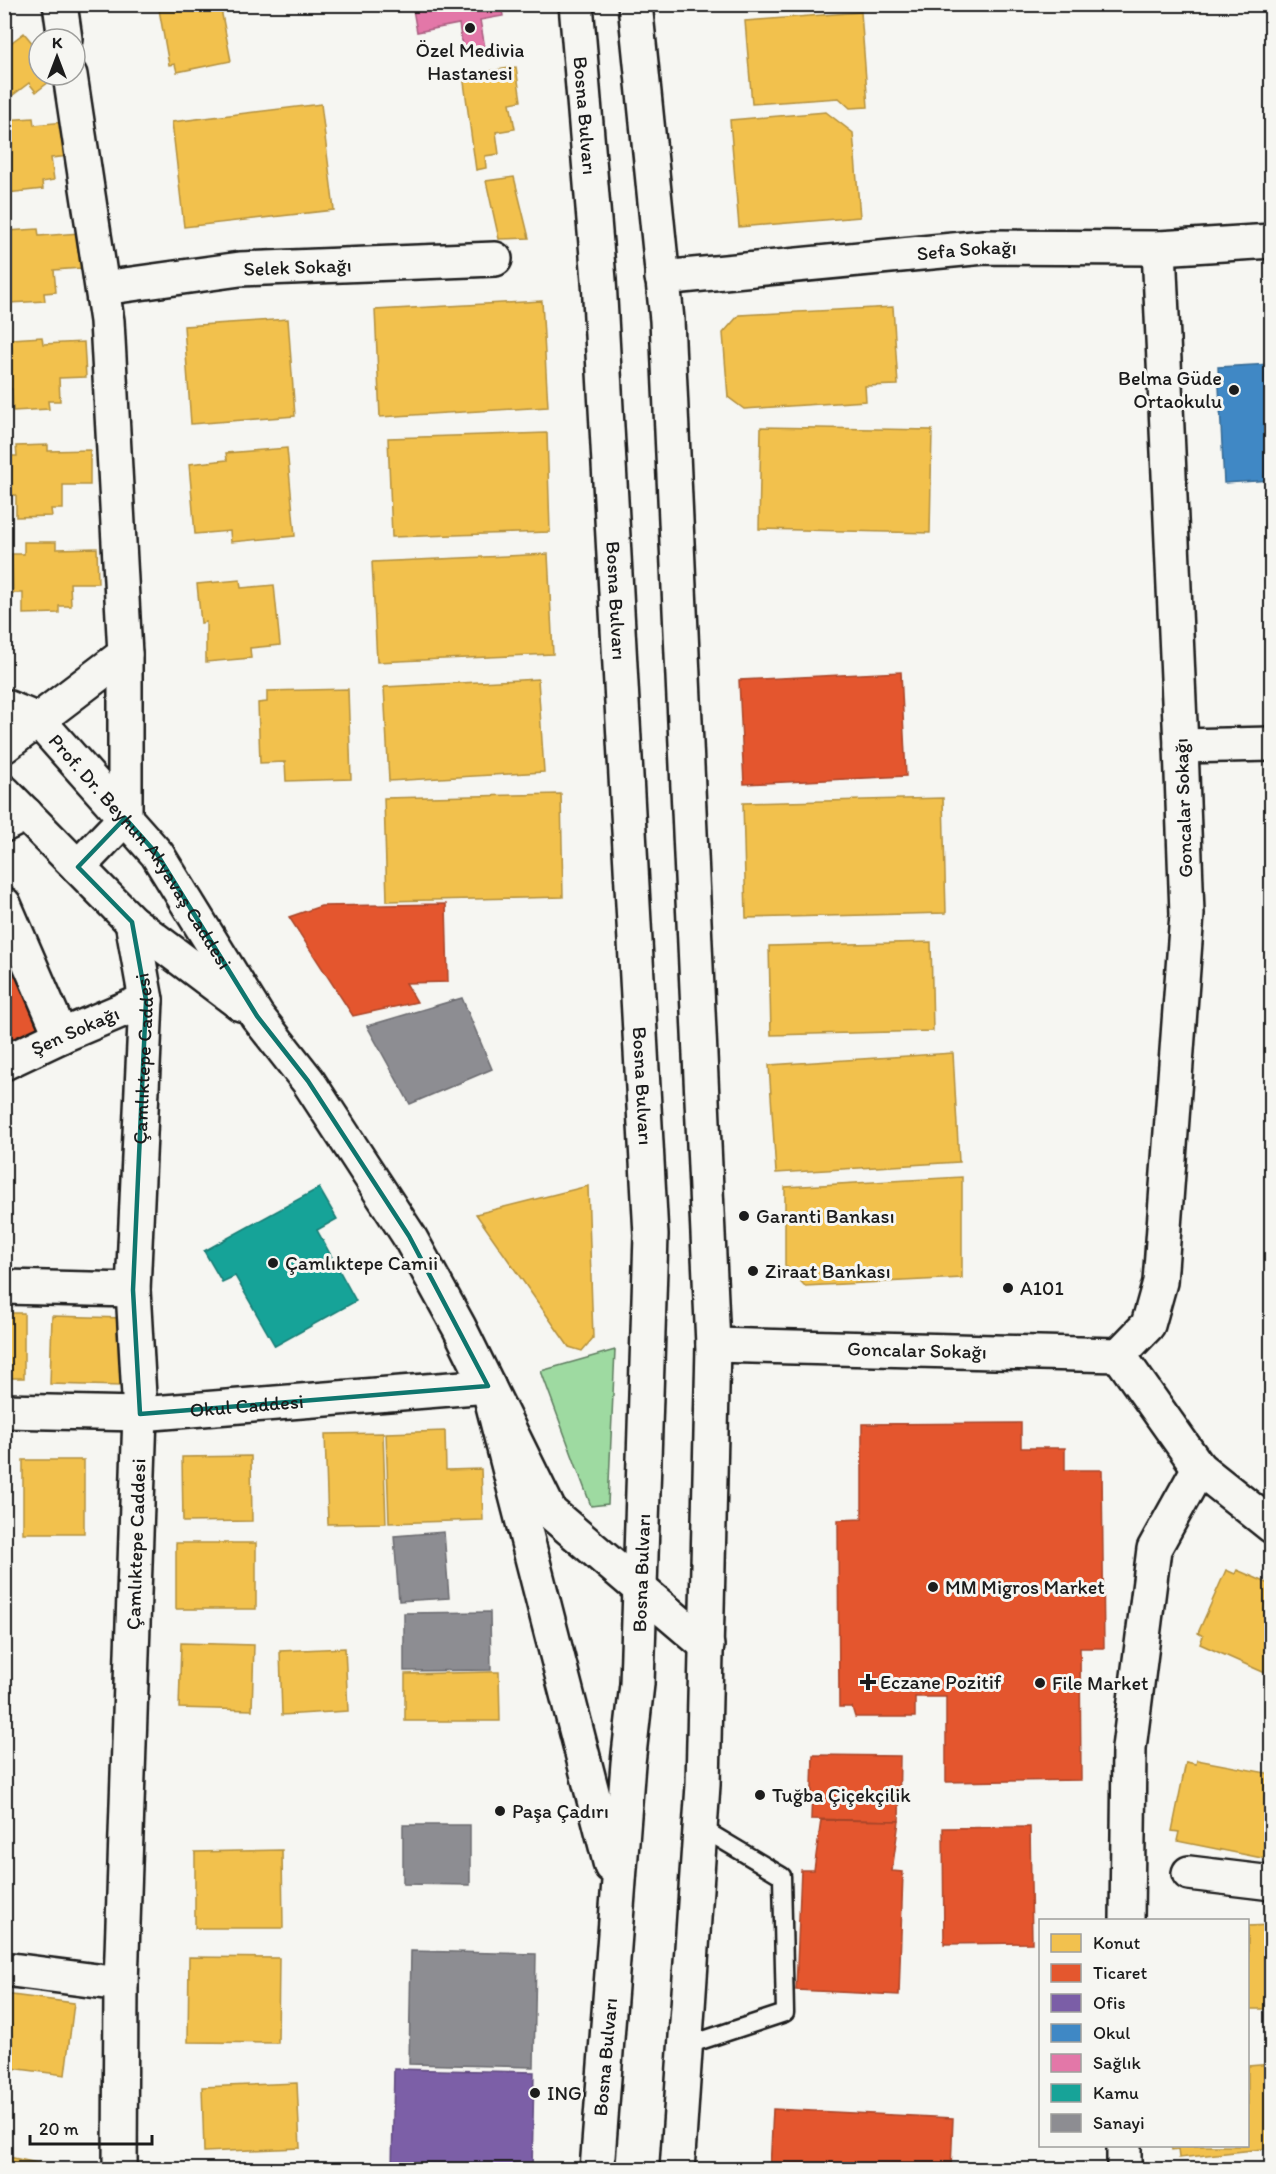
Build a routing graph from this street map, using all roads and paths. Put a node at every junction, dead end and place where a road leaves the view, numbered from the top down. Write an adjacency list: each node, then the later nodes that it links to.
1 (60, 4): 4 (street)
2 (576, 4): 35 (street, Bosna Bulvarı)
3 (635, 4): 9 (street)
4 (63, 27)
5 (72, 87): 10 (street)
6 (1272, 241): 7 (street, Sefa Sokağı)
7 (1159, 248): 9 (street, Sefa Sokağı); 16 (street, Goncalar Sokağı)
8 (495, 259): 10 (street, Selek Sokağı)
9 (662, 278): 28 (street)
10 (103, 288): 11 (street)
11 (125, 654): 13 (street); 18 (street)
12 (4, 706): 13 (street, Prof. Dr. Beyhun Akyavaş Caddesi)
13 (38, 720): 15 (street); 18 (street, Prof. Dr. Beyhun Akyavaş Caddesi)
14 (1272, 744): 16 (street)
15 (4, 746)
16 (1181, 746): 29 (street, Goncalar Sokağı)
17 (12, 810): 19 (street, Prof. Dr. Beyhun Akyavaş Caddesi)
18 (125, 818): 19 (street); 23 (street, Prof. Dr. Beyhun Akyavaş Caddesi)
19 (78, 867): 21 (street, Prof. Dr. Beyhun Akyavaş Caddesi)
20 (4, 904): 24 (street)
21 (132, 922): 22 (street, Çamlıktepe Caddesi); 23 (street, Prof. Dr. Beyhun Akyavaş Caddesi)
22 (146, 1000): 24 (street, Şen Sokağı); 27 (street, Çamlıktepe Caddesi)
23 (257, 1016): 30 (street, Prof. Dr. Beyhun Akyavaş Caddesi)
24 (61, 1036): 25 (street, Şen Sokağı)
25 (4, 1063)
26 (4, 1287): 27 (street)
27 (133, 1290): 32 (street, Çamlıktepe Caddesi)
28 (713, 1345): 29 (street, Goncalar Sokağı); 36 (street)
29 (1119, 1355): 33 (street)
30 (488, 1386): 32 (street, Okul Caddesi); 35 (street); 40 (street)
31 (4, 1411): 32 (street, Okul Caddesi)
32 (140, 1414): 43 (street, Çamlıktepe Caddesi)
33 (1199, 1468): 34 (street); 41 (street)
34 (1272, 1526)
35 (640, 1589): 36 (street); 40 (street, Bosna Bulvarı)
36 (707, 1646): 37 (street)
37 (700, 1827): 44 (street); 44 (lane)
38 (1189, 1873): 39 (street)
39 (1272, 1883)
40 (618, 1893): 47 (street, Bosna Bulvarı)
41 (1127, 1919)
42 (4, 1969): 43 (street)
43 (121, 1984): 46 (street, Çamlıktepe Caddesi)
44 (685, 2046): 48 (street)
45 (1124, 2147): 49 (street)
46 (120, 2169)
47 (597, 2169)
48 (677, 2169)
49 (1124, 2169)

